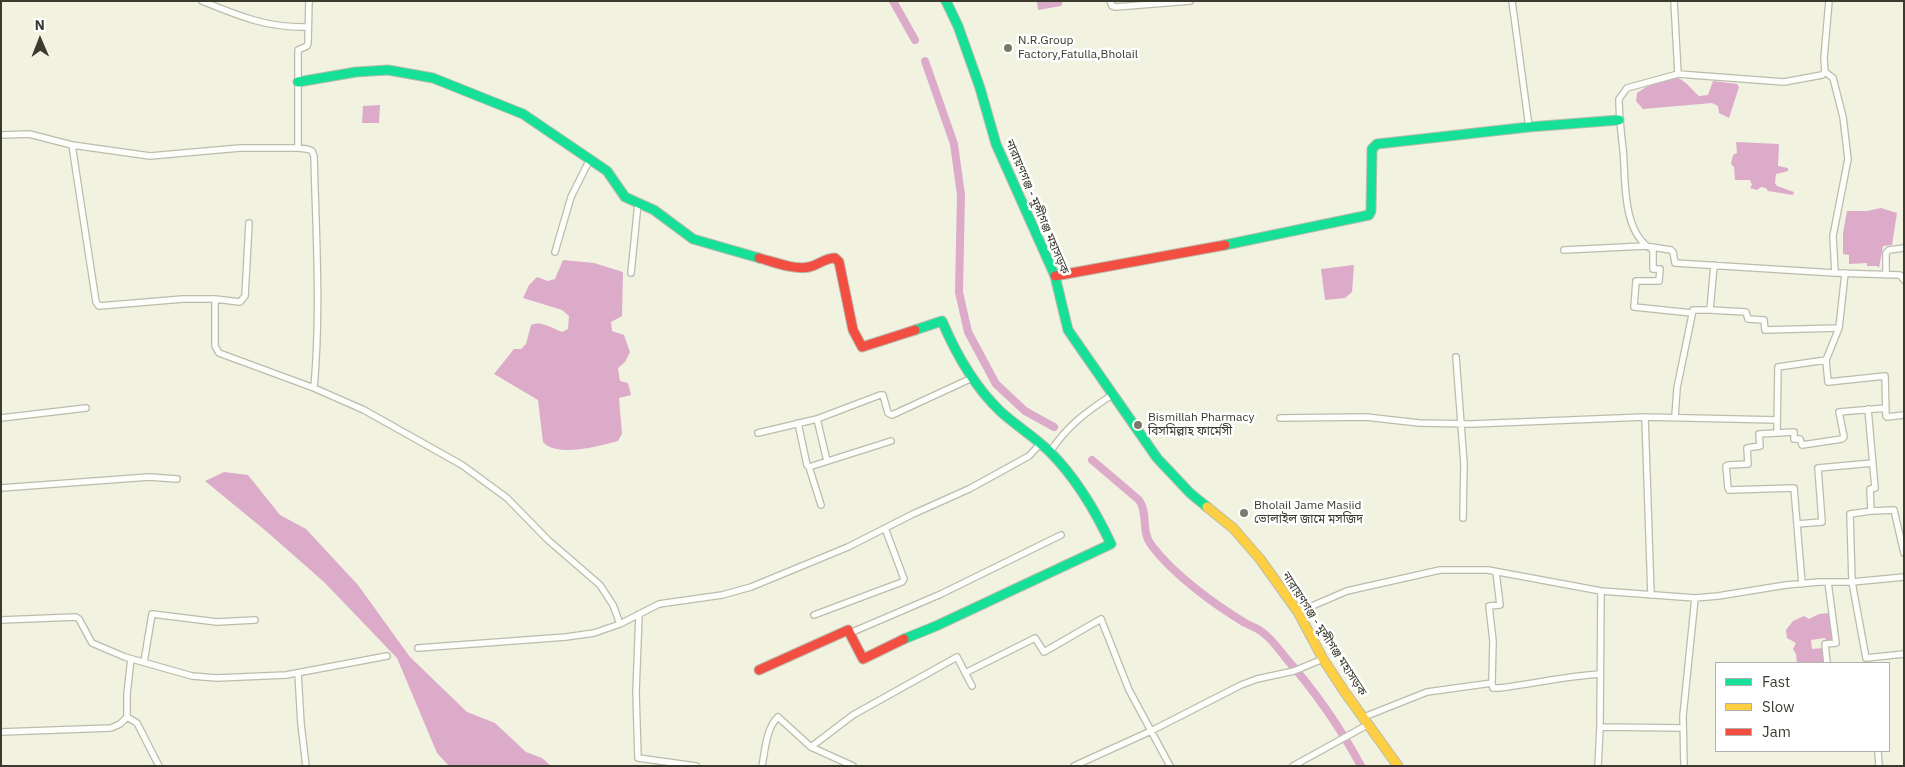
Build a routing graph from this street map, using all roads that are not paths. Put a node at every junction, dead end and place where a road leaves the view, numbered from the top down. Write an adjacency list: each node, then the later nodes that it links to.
1 (202, 1): 9 (street)
2 (309, 1): 9 (street)
3 (946, 1): 30 (street, নারায়ণগঞ্জ - মুন্সীগঞ্জ মহাসড়ক)
4 (1110, 1): 5 (street)
5 (1190, 1)
6 (1512, 1): 14 (street)
7 (1674, 1): 11 (street)
8 (1828, 1): 10 (street)
9 (308, 27): 12 (street)
10 (1825, 72): 11 (street); 27 (street)
11 (1678, 74): 13 (street)
12 (298, 82): 17 (street); 18 (street)
13 (1619, 120): 14 (street); 21 (street)
14 (1529, 127): 30 (street)
15 (1, 135): 16 (street)
16 (72, 145): 17 (street); 32 (street)
17 (298, 148): 39 (street)
18 (590, 159): 19 (street); 24 (street)
19 (638, 203): 26 (street); 38 (street)
20 (249, 223): 32 (street)
21 (1645, 246): 23 (street); 25 (street); 34 (street)
22 (1904, 248): 29 (street)
23 (1564, 250)
24 (555, 252)
25 (1714, 265): 27 (street); 33 (street)
26 (631, 273)
27 (1835, 273): 28 (street)
28 (1845, 273): 29 (street); 35 (street)
29 (1886, 274): 31 (street)
30 (1055, 276): 40 (street, নারায়ণগঞ্জ - মুন্সীগঞ্জ মহাসড়ক)
31 (1904, 280)
32 (215, 299): 39 (street)
33 (1710, 310): 34 (street); 35 (street)
34 (1692, 313): 46 (street)
35 (1839, 328): 37 (street)
36 (1456, 357): 52 (street)
37 (1826, 360): 42 (street); 50 (street)
38 (972, 378): 49 (street); 56 (street)
39 (314, 388): 83 (street)
40 (1112, 395): 57 (street); 78 (street, নারায়ণগঞ্জ - মুন্সীগঞ্জ মহাসড়ক)
41 (86, 408): 47 (street)
42 (1886, 408): 43 (street); 44 (street)
43 (1868, 409): 53 (street); 59 (street)
44 (1904, 415)
45 (1645, 417): 46 (street); 52 (street); 76 (street)
46 (1676, 417): 50 (street)
47 (1, 418)
48 (1280, 418): 52 (street)
49 (817, 419): 51 (street); 58 (street)
50 (1777, 420): 53 (street)
51 (798, 423): 54 (street); 60 (street)
52 (1462, 424): 65 (street)
53 (1778, 433): 66 (street)
54 (758, 434)
55 (891, 441): 58 (street)
56 (1040, 444): 57 (street); 67 (street)
57 (1050, 452): 84 (street)
58 (827, 461): 60 (street)
59 (1873, 463): 64 (street); 66 (street)
60 (809, 467): 63 (street)
61 (177, 480): 62 (street)
62 (1, 488)
63 (821, 505)
64 (1870, 512): 69 (street); 73 (street)
65 (1463, 518)
66 (1797, 524): 74 (street)
67 (885, 528): 79 (street); 80 (street)
68 (1061, 535): 84 (street)
69 (1904, 553)
70 (1496, 572): 75 (street); 78 (street); 97 (street)
71 (1904, 577): 73 (street)
72 (1828, 582): 73 (street); 74 (street); 92 (street)
73 (1852, 582): 90 (street)
74 (1802, 584): 77 (street)
75 (1601, 591): 76 (street); 96 (street)
76 (1651, 595): 77 (street)
77 (1695, 598): 102 (street)
78 (1298, 612): 89 (street, নারায়ণগঞ্জ - মুন্সীগঞ্জ মহাসড়ক)
79 (640, 614): 83 (street); 109 (street)
80 (814, 614)
81 (1, 620): 88 (street)
82 (255, 620): 91 (street)
83 (620, 624): 85 (street)
84 (850, 633): 93 (street)
85 (418, 648)
86 (1904, 654): 90 (street)
87 (387, 656): 94 (street)
88 (131, 659): 91 (street); 99 (street)
89 (1323, 659): 100 (street, নারায়ণগঞ্জ - মুন্সীগঞ্জ মহাসড়ক); 103 (street)
90 (1866, 661)
91 (144, 662): 94 (street)
92 (1827, 662)
93 (759, 670)
94 (298, 673): 108 (street)
95 (965, 673): 98 (street); 103 (street); 105 (street)
96 (1600, 674): 97 (street); 101 (street)
97 (1492, 683): 100 (street)
98 (972, 686)
99 (127, 717): 104 (street); 107 (street)
100 (1366, 721): 114 (street); 115 (street, নারায়ণগঞ্জ - মুন্সীগঞ্জ মহাসড়ক)
101 (1600, 727): 102 (street); 116 (street)
102 (1683, 728): 117 (street)
103 (1151, 731): 112 (street); 113 (street)
104 (1, 732)
105 (811, 748): 110 (street); 111 (street)
106 (1878, 752): 118 (street)
107 (159, 766)
108 (306, 766)
109 (696, 766)
110 (762, 766)
111 (853, 766)
112 (1074, 766)
113 (1170, 766)
114 (1293, 766)
115 (1398, 766)
116 (1598, 766)
117 (1684, 766)
118 (1879, 766)

